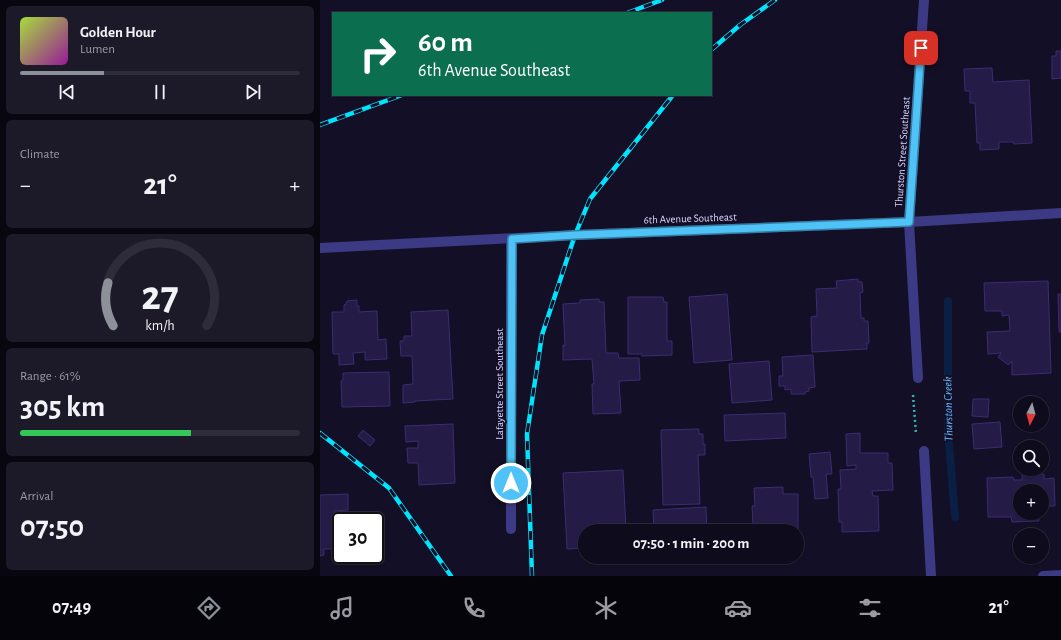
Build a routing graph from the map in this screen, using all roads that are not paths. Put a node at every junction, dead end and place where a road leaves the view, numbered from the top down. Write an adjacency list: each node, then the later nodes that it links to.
1 (924, 0): 3 (street, Thurston Street Southeast)
2 (1061, 213): 3 (street, 6th Avenue Southeast)
3 (909, 222): 4 (street, 6th Avenue Southeast); 6 (street, Thurston Street Southeast)
4 (512, 239): 5 (street, 6th Avenue Southeast); 8 (street, Lafayette Street Southeast)
5 (320, 248)
6 (918, 378)
7 (924, 451): 10 (street)
8 (511, 529)
9 (1061, 575): 11 (street)
10 (931, 576)
11 (1043, 576)

